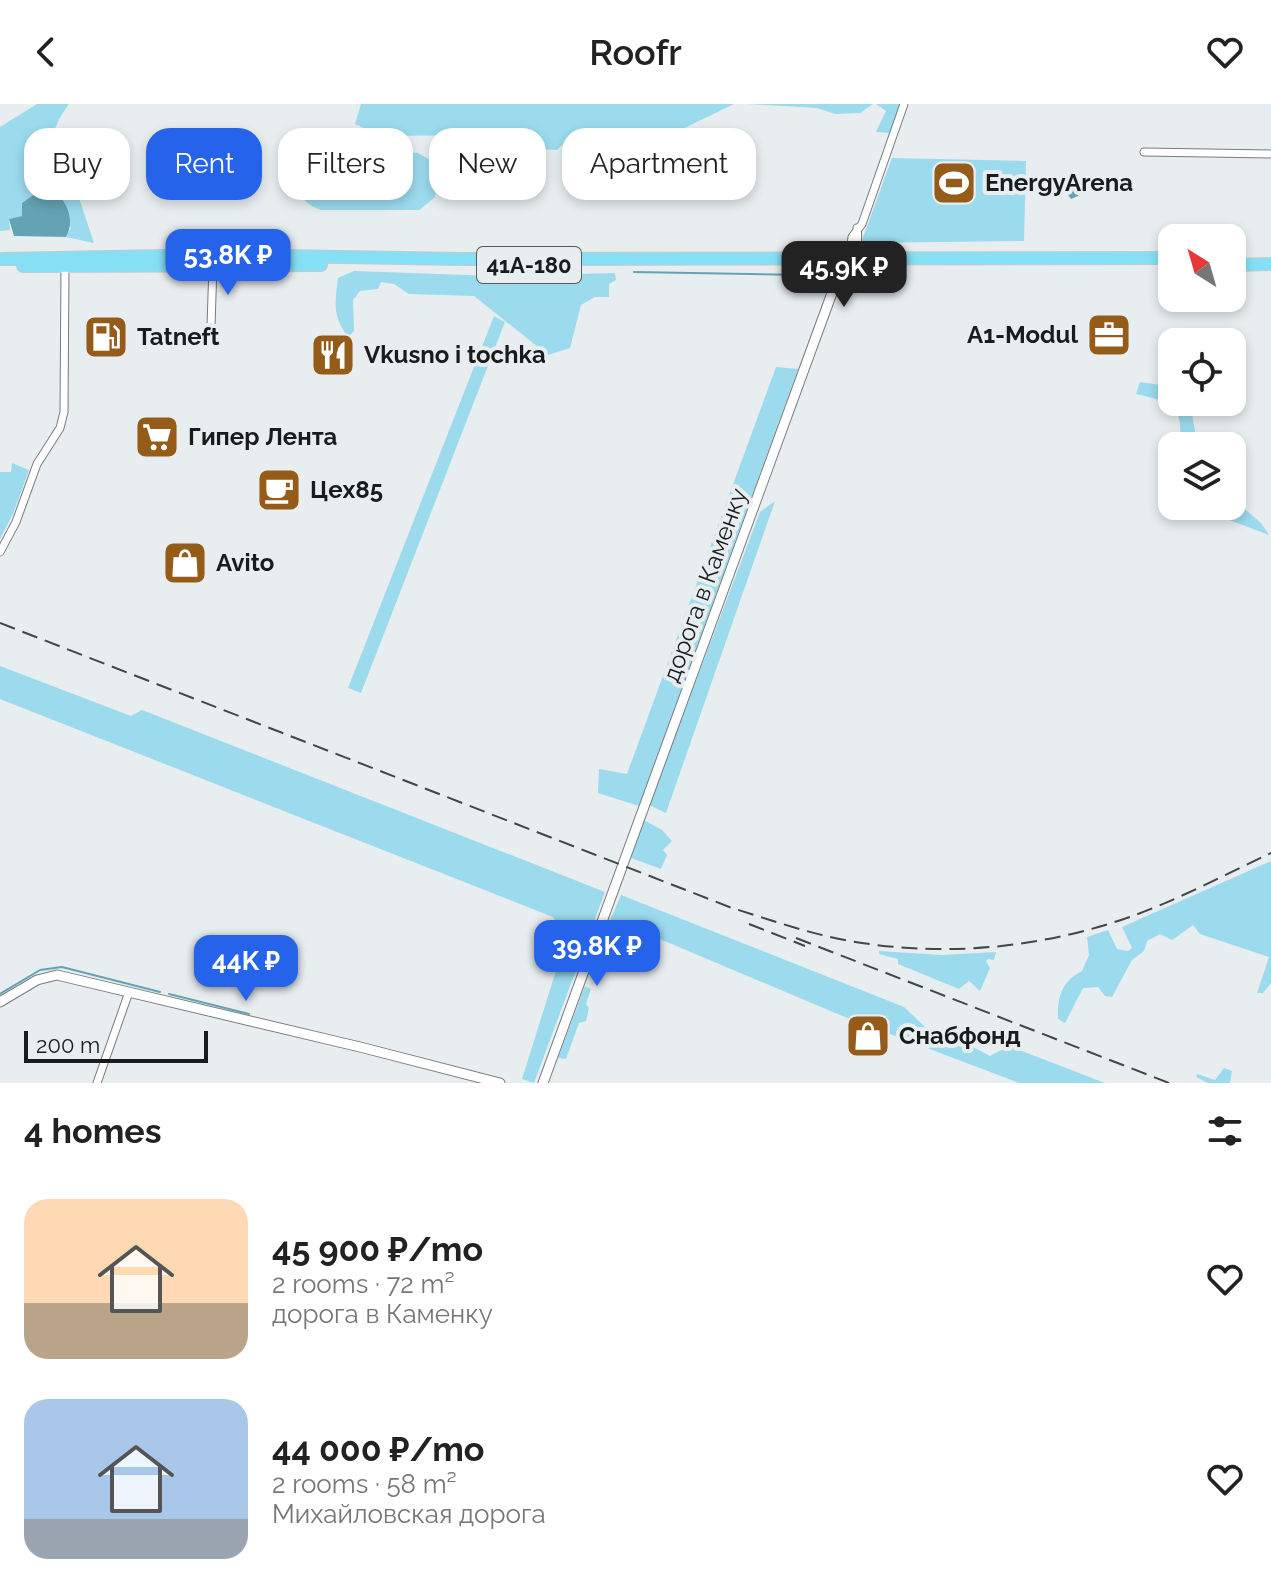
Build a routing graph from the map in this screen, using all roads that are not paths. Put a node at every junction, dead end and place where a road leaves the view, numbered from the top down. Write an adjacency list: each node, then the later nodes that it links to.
1 (904, 104): 9 (street, дорога в Каменку)
2 (1144, 152): 3 (street)
3 (1271, 154)
4 (1158, 258): 9 (main road, 41А-180)
5 (1246, 258): 6 (main road)
6 (1271, 258)
7 (0, 259): 8 (main road, 41А-180)
8 (214, 261): 9 (main road, 41А-180); 14 (main road, 41А-180); 15 (street)
9 (847, 261): 11 (main road, 41А-180); 21 (street, дорога в Каменку)
10 (1271, 264): 12 (main road)
11 (1158, 265)
12 (1246, 265)
13 (0, 266): 14 (main road, 41А-180)
14 (65, 266): 16 (street)
15 (211, 326)
16 (0, 552)
17 (129, 992): 18 (street); 19 (street); 20 (street)
18 (0, 1002)
19 (97, 1083)
20 (500, 1083)
21 (543, 1083)

